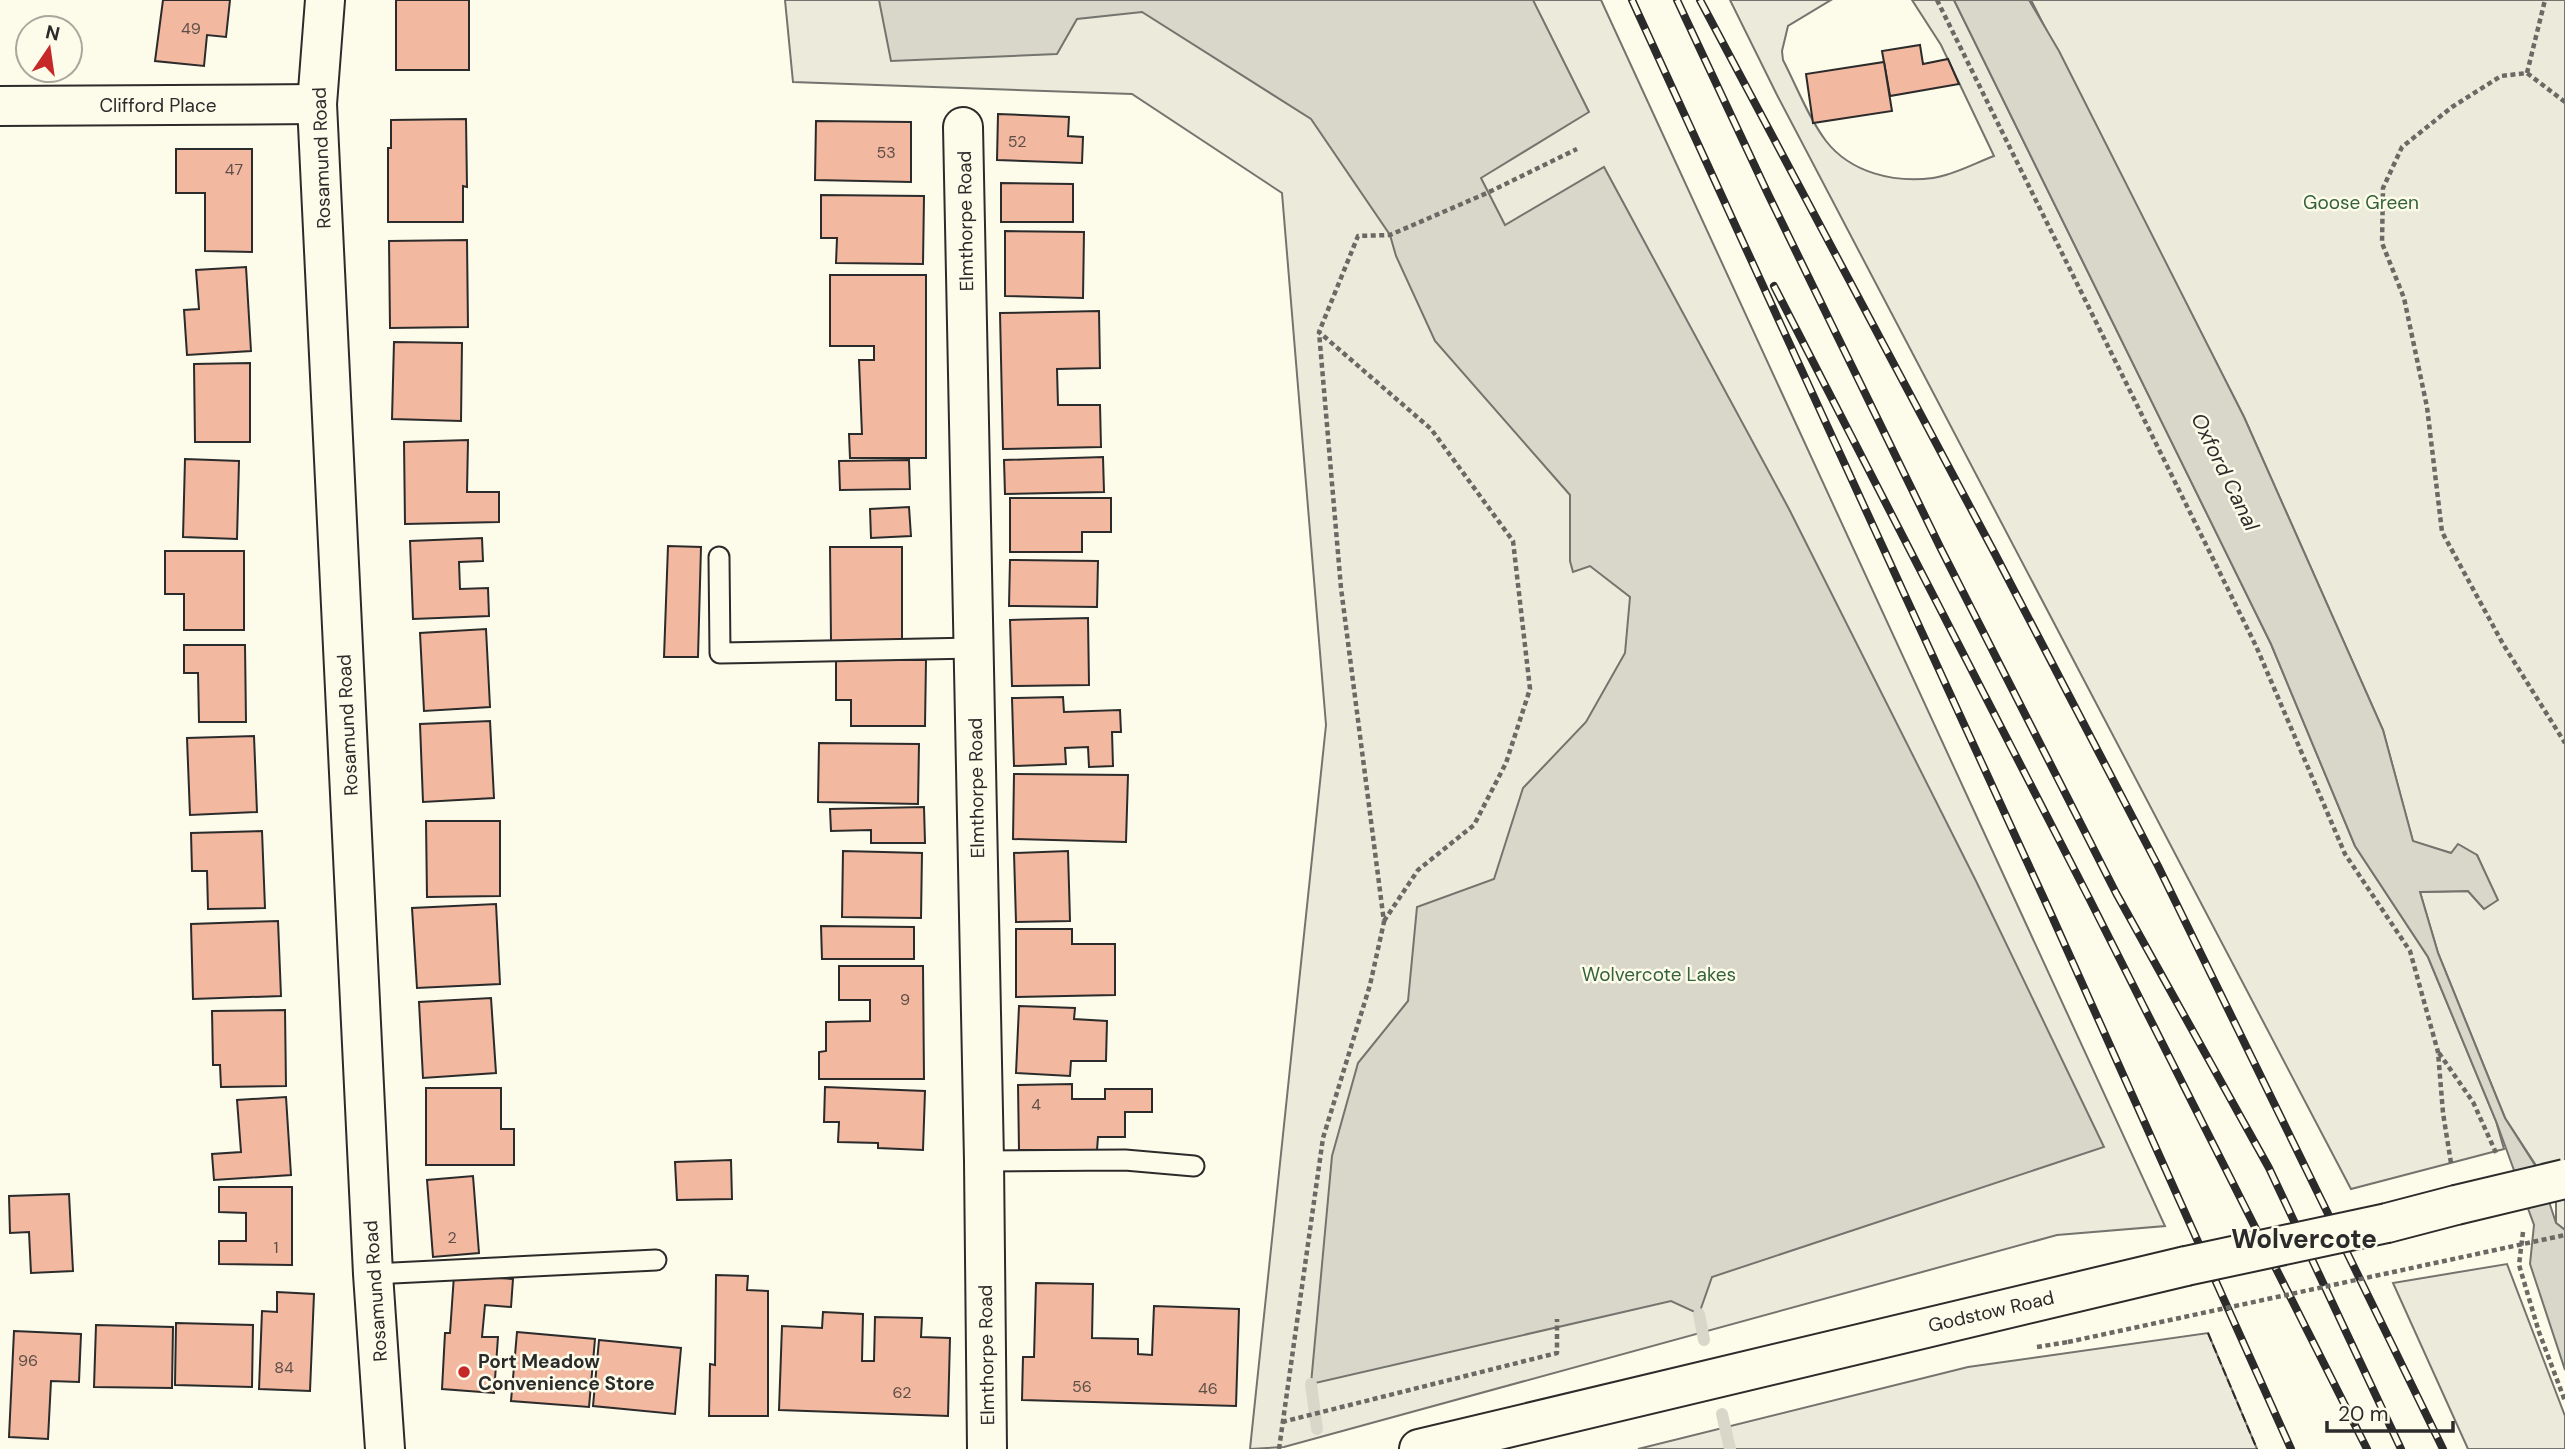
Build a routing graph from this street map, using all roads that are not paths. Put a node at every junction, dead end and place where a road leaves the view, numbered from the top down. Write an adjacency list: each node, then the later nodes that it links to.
1 (325, 0): 2 (street, Rosamund Road)
2 (317, 103): 3 (street, Clifford Place); 11 (street, Rosamund Road)
3 (0, 106)
4 (963, 127): 6 (street, Elmthorpe Road)
5 (719, 557): 6 (lane)
6 (974, 648): 7 (street, Elmthorpe Road)
7 (984, 1161): 8 (lane); 13 (street, Elmthorpe Road)
8 (1194, 1167)
9 (2565, 1180): 14 (street, Godstow Road, bridge)
10 (656, 1259): 11 (lane)
11 (373, 1274): 12 (street, Rosamund Road)
12 (385, 1449)
13 (987, 1449)
14 (1419, 1449)

